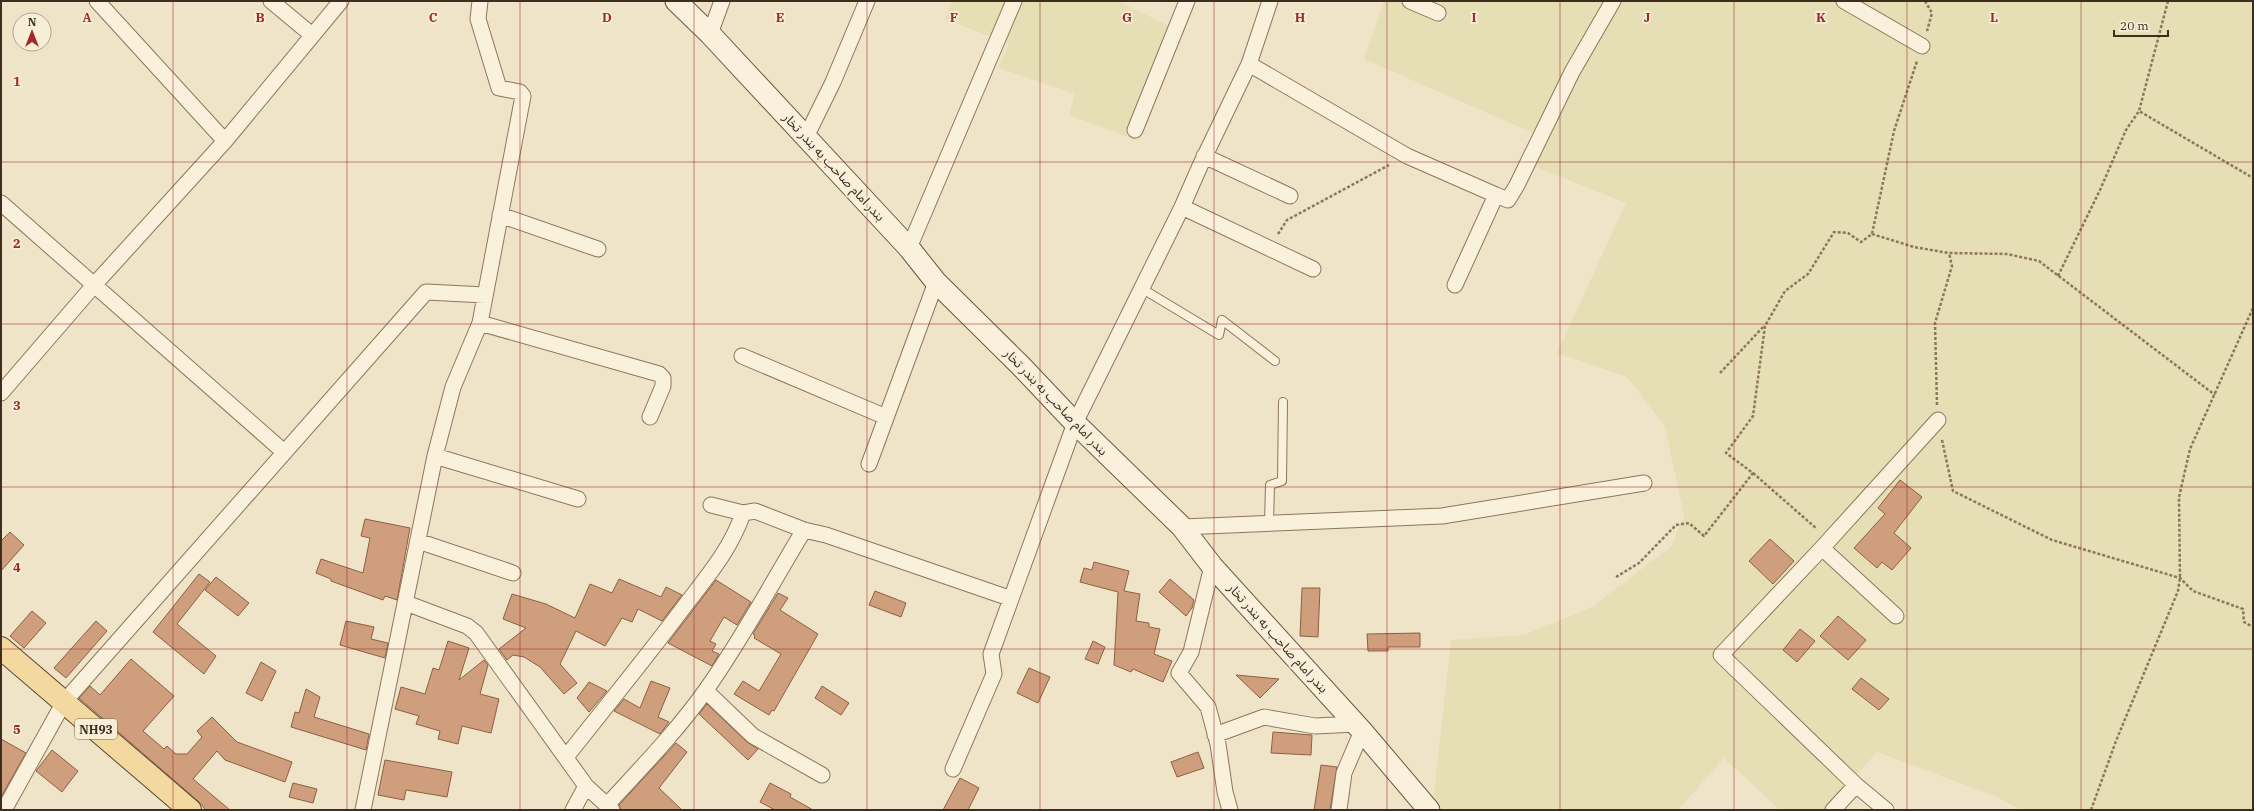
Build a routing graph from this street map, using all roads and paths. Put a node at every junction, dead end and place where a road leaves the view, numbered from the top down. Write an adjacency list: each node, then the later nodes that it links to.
1 (97, 1): 24 (street)
2 (271, 1): 18 (street)
3 (341, 1): 18 (street)
4 (480, 1): 32 (street)
5 (676, 1): 17 (main road, بندر امام صاحب به بندر تخار)
6 (722, 1): 17 (street)
7 (867, 1): 23 (street)
8 (1014, 1): 34 (street)
9 (1187, 1): 22 (street)
10 (1270, 1): 20 (street)
11 (1410, 1): 16 (street)
12 (1613, 1): 28 (street)
13 (1844, 1): 19 (street)
14 (1925, 1): 19 (path)
15 (2168, 1): 21 (path)
16 (1438, 13)
17 (710, 34): 23 (main road, بندر امام صاحب به بندر تخار)
18 (312, 35): 24 (street)
19 (1922, 46): 33 (path)
20 (1249, 64): 25 (street); 26 (street)
21 (2139, 111): 27 (path); 39 (path)
22 (1135, 130)
23 (806, 137): 34 (main road, بندر امام صاحب به بندر تخار)
24 (225, 141): 41 (street)
25 (1204, 156): 29 (street); 31 (street)
26 (1407, 156): 28 (street); 36 (path)
27 (2253, 178)
28 (1496, 195): 42 (street)
29 (1290, 196)
30 (1, 203): 41 (street)
31 (1182, 207): 36 (street); 43 (street)
32 (500, 215): 35 (street); 44 (street)
33 (1872, 234): 37 (path); 47 (path)
34 (909, 248): 40 (main road, بندر امام صاحب به بندر تخار)
35 (598, 249)
36 (1270, 249): 38 (street)
37 (1949, 253): 39 (path); 56 (path)
38 (1313, 269)
39 (2058, 276): 52 (path)
40 (936, 282): 54 (street); 57 (main road, بندر امام صاحب به بندر تخار)
41 (95, 284): 51 (street); 58 (street)
42 (1455, 284)
43 (1141, 288): 49 (lane); 57 (street)
44 (485, 295): 46 (street); 58 (street)
45 (2253, 308): 52 (path)
46 (480, 323): 55 (street); 59 (street)
47 (1765, 326): 50 (path); 61 (path)
48 (742, 356): 54 (street)
49 (1275, 361)
50 (1720, 372)
51 (1, 393)
52 (2215, 395): 74 (path)
53 (1283, 402): 66 (lane)
54 (886, 417): 60 (street)
55 (650, 418)
56 (1938, 420): 70 (street); 74 (path)
57 (1075, 423): 67 (main road, بندر امام صاحب به بندر تخار); 75 (street)
58 (284, 452): 81 (street)
59 (435, 456): 63 (street); 69 (street)
60 (869, 464)
61 (1753, 473): 70 (path); 73 (path)
62 (1644, 483): 66 (street)
63 (578, 499)
64 (710, 505): 65 (street)
65 (743, 513): 68 (street); 84 (street)
66 (1269, 524): 67 (street)
67 (1182, 527): 71 (main road, بندر امام صاحب به بندر تخار)
68 (804, 530): 75 (street); 80 (street)
69 (418, 541): 72 (street); 76 (street)
70 (1826, 544): 77 (street); 87 (street)
71 (1212, 566): 82 (main road, بندر امام صاحب به بندر تخار); 83 (street)
72 (513, 573)
73 (1616, 577)
74 (2180, 578): 78 (path); 99 (path)
75 (1009, 598): 85 (street)
76 (406, 603): 84 (street); 92 (street)
77 (1896, 616)
78 (2253, 627)
79 (1, 648): 81 (main road, NH93)
80 (706, 691): 86 (street); 89 (street)
81 (64, 702): 90 (street); 91 (main road, NH93)
82 (1359, 728): 83 (street); 95 (street); 96 (main road, بندر امام صاحب به بندر تخار)
83 (1215, 735): 94 (street)
84 (566, 757): 88 (street)
85 (953, 769)
86 (822, 775)
87 (1856, 785): 97 (street); 98 (street)
88 (586, 786): 89 (street); 93 (street)
89 (610, 807)
90 (4, 810)
91 (190, 810)
92 (363, 810)
93 (573, 810)
94 (1230, 810)
95 (1339, 810)
96 (1429, 810)
97 (1833, 810)
98 (1886, 810)
99 (2091, 810)

